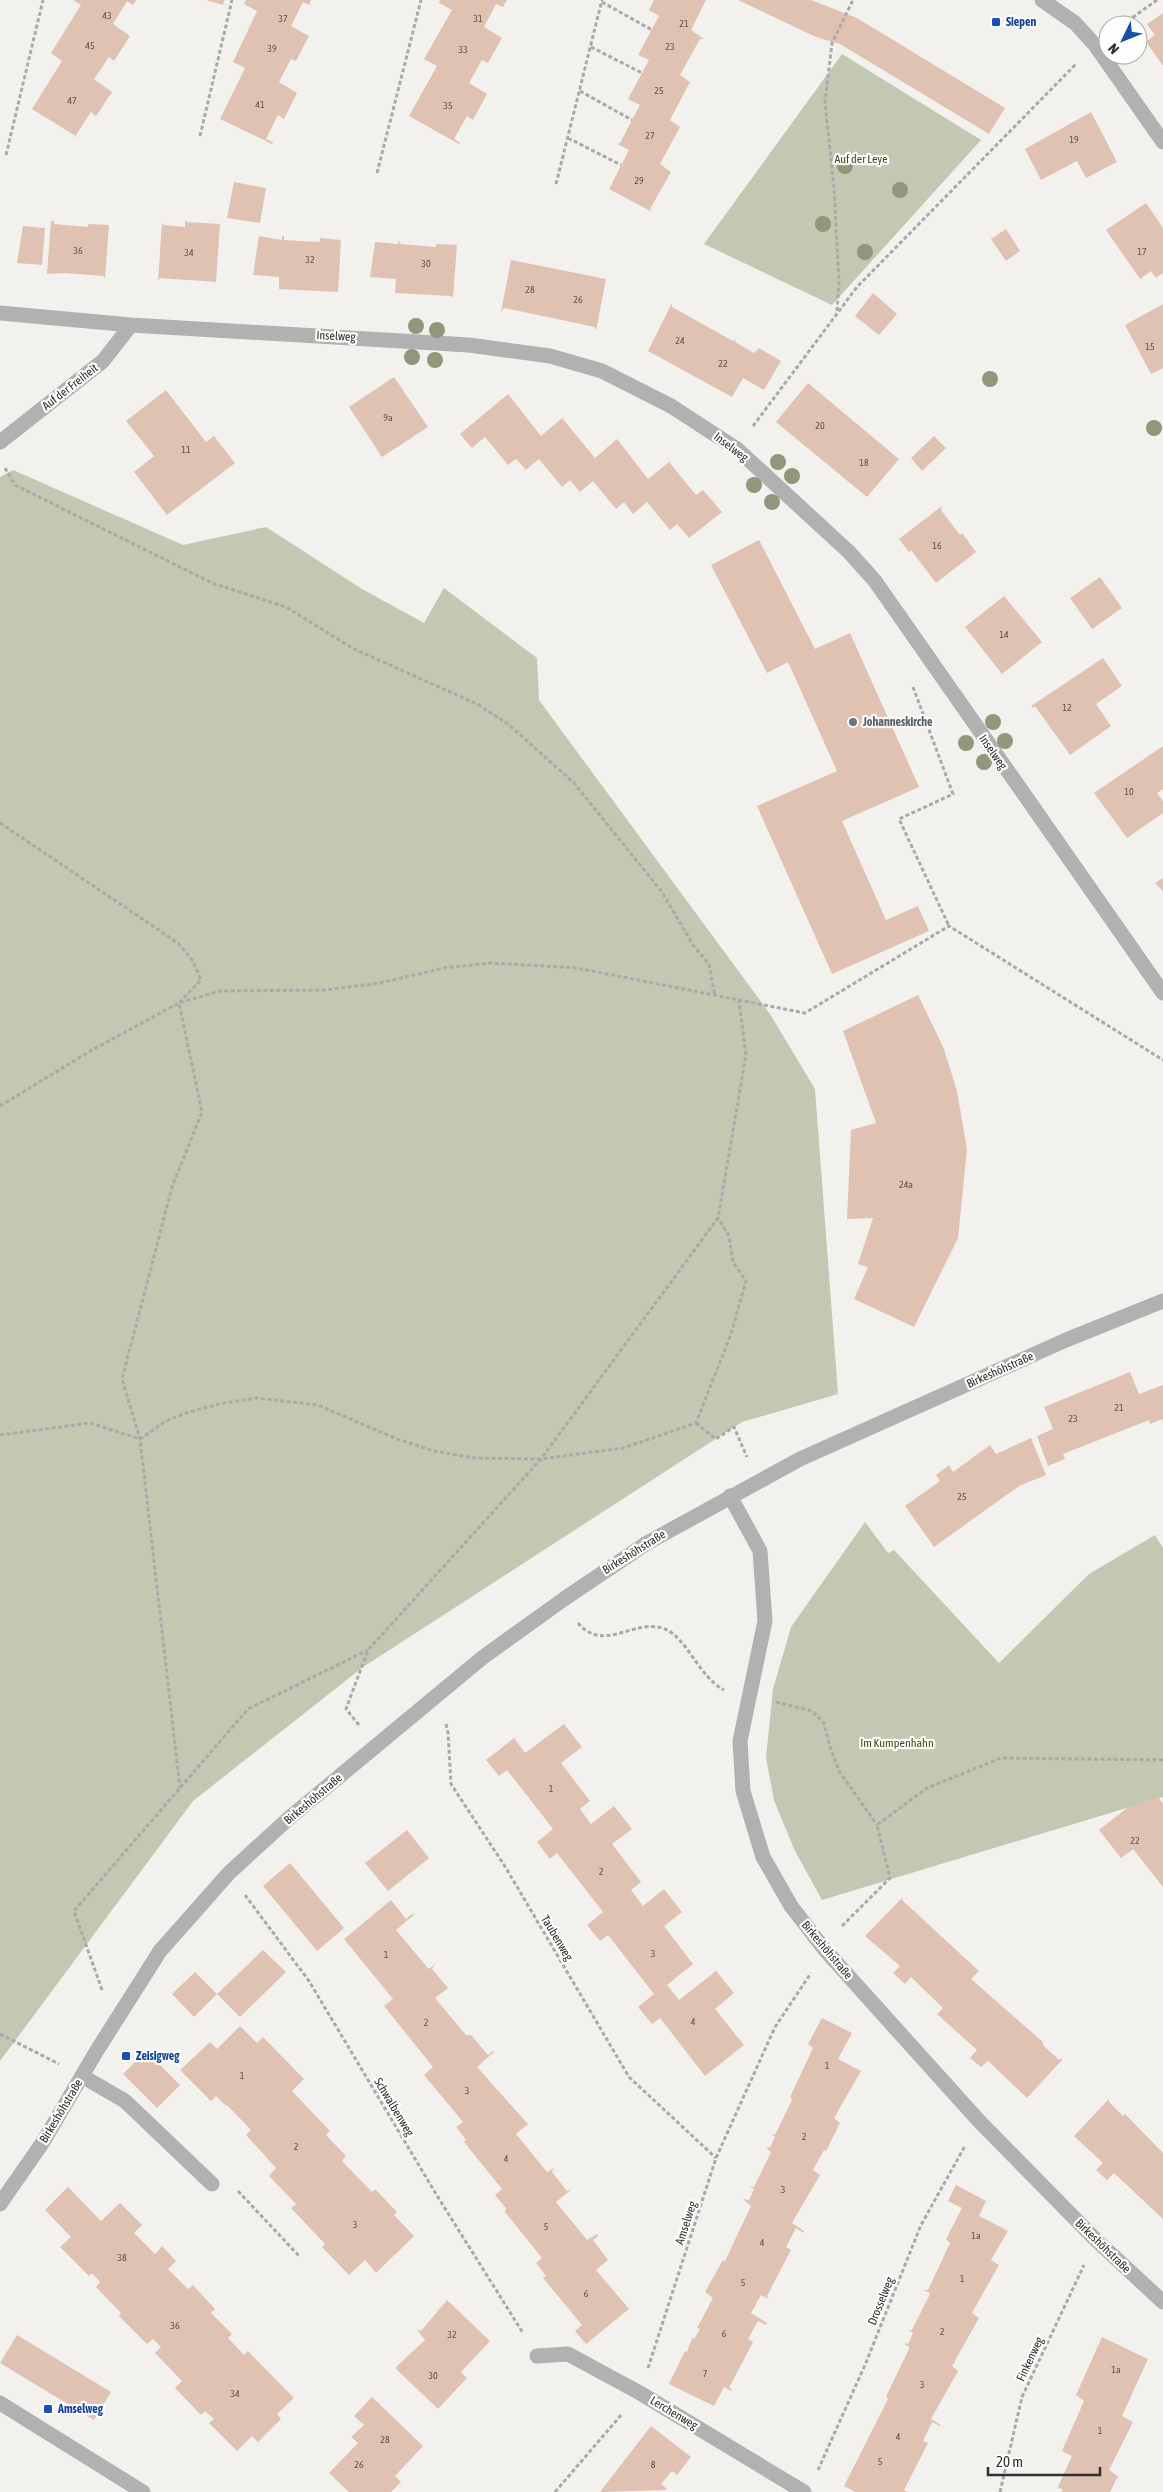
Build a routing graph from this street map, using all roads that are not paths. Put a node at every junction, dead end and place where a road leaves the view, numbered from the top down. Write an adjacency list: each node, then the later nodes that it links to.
1 (1042, 0): 2 (street)
2 (1163, 142)
3 (0, 313): 4 (street, Inselweg)
4 (131, 325): 5 (street, Auf der Freiheit); 6 (street, Inselweg)
5 (0, 442)
6 (1163, 993)
7 (1163, 1302): 8 (street, Birkeshöhstraße)
8 (730, 1496): 9 (street, Birkeshöhstraße); 12 (street, Birkeshöhstraße)
9 (82, 2076): 10 (street); 11 (street, Birkeshöhstraße)
10 (212, 2184)
11 (0, 2204)
12 (1163, 2302)
13 (536, 2356): 16 (street, Lerchenweg)
14 (0, 2402): 15 (street)
15 (143, 2492)
16 (804, 2492)

